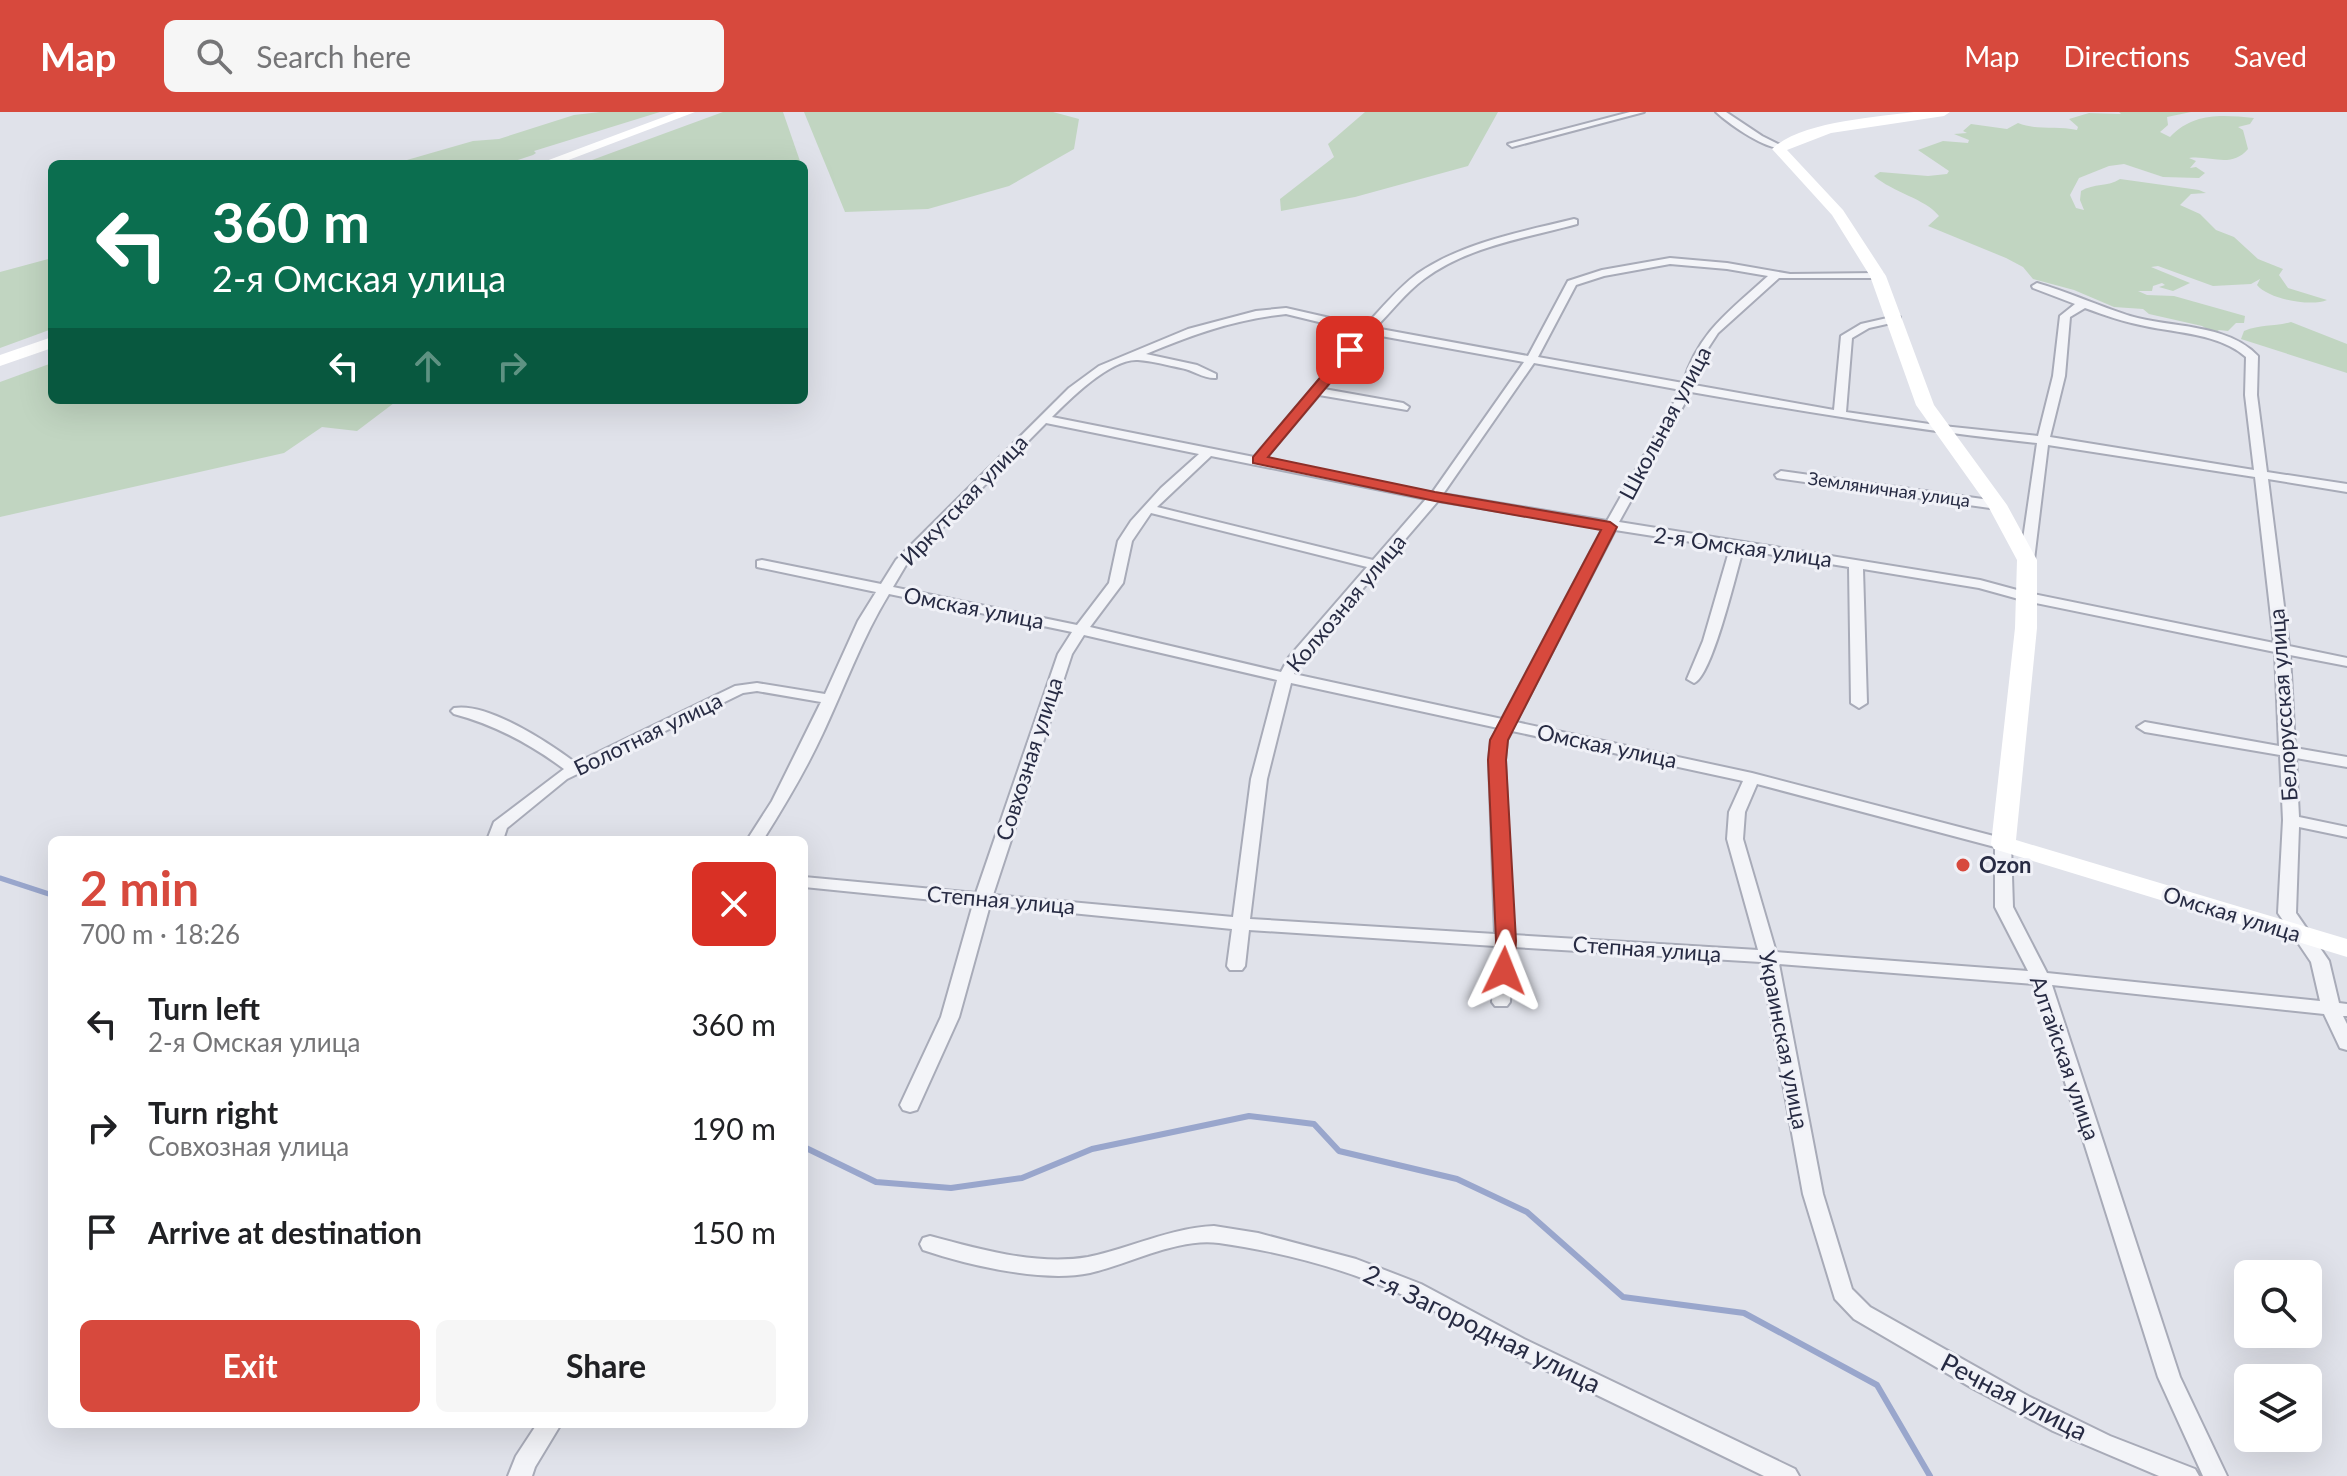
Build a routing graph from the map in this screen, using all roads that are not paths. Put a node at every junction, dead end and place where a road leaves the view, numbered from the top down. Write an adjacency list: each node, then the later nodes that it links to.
1 (689, 112): 7 (street)
2 (1640, 112): 5 (street)
3 (1720, 112): 6 (street)
4 (1944, 112): 6 (street)
5 (1512, 144)
6 (1780, 147): 10 (street)
7 (556, 160)
8 (1574, 222): 14 (street)
9 (1776, 275): 10 (street); 17 (street, Колхозная улица); 20 (street, Школьная улица)
10 (1878, 276): 13 (street)
11 (2037, 286): 12 (street)
12 (2083, 304): 26 (street, Алтайская улица); 29 (street, Белорусская улица)
13 (1896, 319): 23 (street); 25 (street)
14 (1367, 330): 16 (street, Иркутская улица); 17 (street, Иркутская улица); 21 (street)
15 (48, 343): 18 (street)
16 (1137, 356): 19 (street); 24 (street, Иркутская улица)
17 (1531, 360): 20 (street, Иркутская улица); 32 (street, Колхозная улица)
18 (0, 361)
19 (1212, 376)
20 (1687, 389): 23 (street, Иркутская улица); 35 (street, Школьная улица)
21 (1316, 391): 22 (street); 28 (street)
22 (1403, 407)
23 (1840, 415): 25 (street, Иркутская улица)
24 (1043, 419): 27 (street, 2-я Омская улица); 41 (street, Иркутская улица)
25 (1943, 430): 26 (street, Иркутская улица); 33 (street)
26 (2043, 440): 29 (street, Иркутская улица); 37 (street, Алтайская улица)
27 (1210, 451): 28 (street, 2-я Омская улица); 34 (street, Совхозная улица)
28 (1258, 460): 32 (street, 2-я Омская улица)
29 (2259, 474): 31 (street, Иркутская улица); 44 (street, Белорусская улица)
30 (1781, 475): 33 (street, Земляничная улица)
31 (2347, 488)
32 (1435, 497): 35 (street, 2-я Омская улица); 40 (street, Колхозная улица)
33 (1997, 505): 37 (street)
34 (1150, 509): 40 (street); 43 (street, Совхозная улица)
35 (1610, 527): 36 (street, 2-я Омская улица); 51 (street, Школьная улица)
36 (1737, 546): 39 (street, 2-я Омская улица); 47 (street)
37 (2027, 560): 42 (street, Алтайская улица)
38 (762, 564): 41 (street, Омская улица)
39 (1856, 564): 42 (street, 2-я Омская улица); 49 (street)
40 (1376, 565): 46 (street, Колхозная улица)
41 (883, 590): 43 (street, Омская улица); 48 (street, Иркутская улица)
42 (2026, 597): 44 (street, 2-я Омская улица); 61 (street, Алтайская улица)
43 (1078, 629): 46 (street, Омская улица); 63 (street, Совхозная улица)
44 (2282, 649): 45 (street, 2-я Омская улица); 53 (street, Белорусская улица)
45 (2347, 662)
46 (1285, 677): 51 (street, Омская улица); 64 (street, Колхозная улица)
47 (1694, 679)
48 (828, 699): 55 (street, Болотная улица); 60 (street, Иркутская улица)
49 (1859, 703)
50 (459, 711): 55 (street)
51 (1507, 724): 56 (street, Омская улица); 66 (street, Школьная улица)
52 (2145, 727): 53 (street)
53 (2288, 751): 54 (street); 57 (street, Белорусская улица)
54 (2347, 762)
55 (574, 769): 59 (street, Болотная улица)
56 (1752, 778): 61 (street, Омская улица); 68 (street, Украинская улица)
57 (2291, 820): 58 (street); 65 (street, Белорусская улица)
58 (2347, 832)
59 (496, 836)
60 (757, 836)
61 (2003, 844): 65 (street, Омская улица); 70 (street, Алтайская улица)
62 (808, 882): 63 (street, Степная улица)
63 (983, 899): 64 (street, Степная улица); 74 (street, Совхозная улица)
64 (1242, 924): 66 (street, Степная улица); 69 (street, Колхозная улица)
65 (2300, 934): 67 (street, Омская улица); 72 (street, Белорусская улица)
66 (1506, 941): 68 (street, Степная улица); 71 (street, Школьная улица)
67 (2347, 948)
68 (1769, 957): 70 (street, Степная улица); 76 (street, Украинская улица)
69 (1236, 966)
70 (2041, 978): 72 (street, Степная улица); 81 (street, Алтайская улица)
71 (1501, 1002)
72 (2339, 1010): 73 (street, Белорусская улица)
73 (2347, 1043)
74 (910, 1105)
75 (930, 1244): 79 (street, 2-я Загородная улица)
76 (1849, 1302): 80 (street, Речная улица)
77 (547, 1428): 78 (street)
78 (520, 1476)
79 (1787, 1476)
80 (2187, 1476)
81 (2215, 1476)

